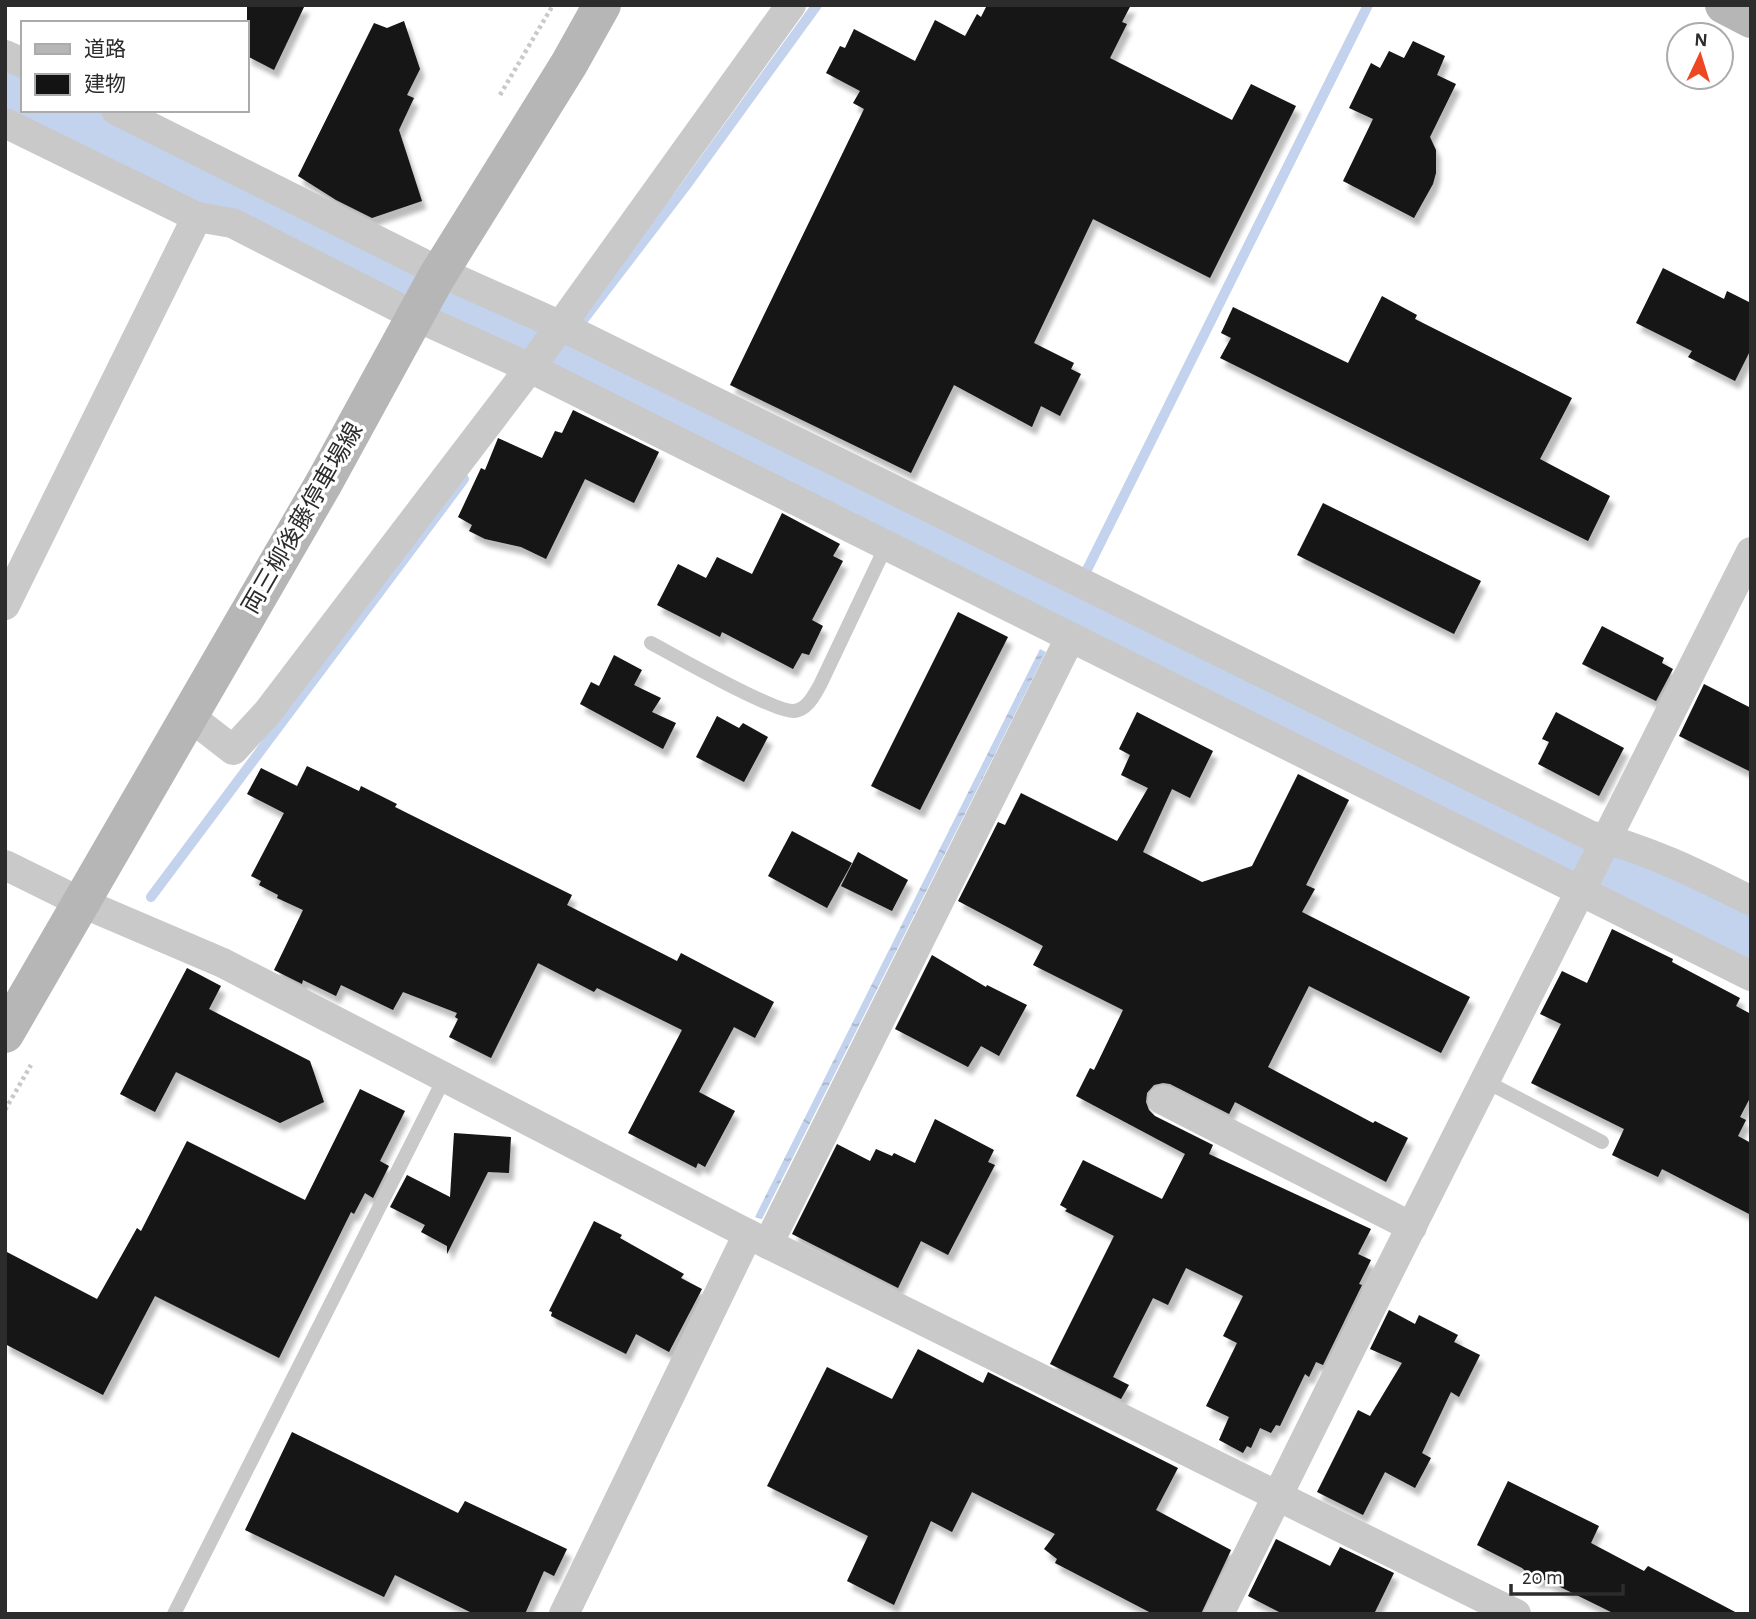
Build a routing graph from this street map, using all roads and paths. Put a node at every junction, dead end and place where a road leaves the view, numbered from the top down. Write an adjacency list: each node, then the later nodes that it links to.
1 (603, 5): 10 (main road, 両三柳後藤停車場線)
2 (792, 5): 11 (street)
3 (1724, 5): 4 (main road)
4 (1751, 19)
5 (5, 55): 6 (street)
6 (21, 62)
7 (119, 112): 10 (street)
8 (5, 123): 9 (street)
9 (197, 217): 10 (street); 15 (street)
10 (428, 293): 11 (street); 12 (street); 18 (main road, 両三柳後藤停車場線)
11 (557, 328): 12 (street); 19 (street)
12 (532, 365): 13 (street); 18 (street)
13 (886, 545): 16 (street); 17 (lane)
14 (1751, 552): 19 (street)
15 (5, 605)
16 (1070, 638): 21 (street); 31 (street)
17 (651, 643)
18 (188, 715): 22 (main road, 両三柳後藤停車場線)
19 (1603, 844): 21 (street); 23 (street)
20 (5, 864): 22 (street)
21 (1582, 888): 24 (street); 27 (street)
22 (80, 901): 25 (main road, 両三柳後藤停車場線); 26 (street)
23 (1751, 901)
24 (1751, 976)
25 (5, 1034)
26 (444, 1079): 31 (street); 33 (lane)
27 (1485, 1081): 29 (lane); 30 (street)
28 (1163, 1100): 30 (street)
29 (1602, 1142)
30 (1412, 1227): 32 (street)
31 (758, 1239): 32 (street); 34 (street)
32 (1279, 1494): 35 (street); 36 (street)
33 (174, 1614)
34 (564, 1614)
35 (1219, 1614)
36 (1516, 1614)

